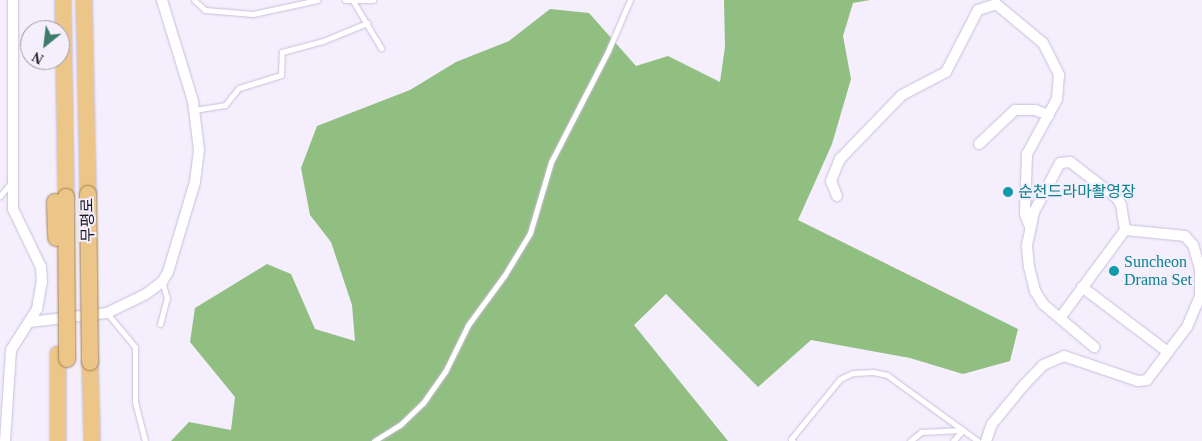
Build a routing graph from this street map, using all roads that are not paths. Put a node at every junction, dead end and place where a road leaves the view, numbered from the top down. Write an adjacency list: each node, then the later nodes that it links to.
1 (13, 0): 16 (street)
2 (63, 0): 29 (highway, bridge)
3 (84, 0): 35 (highway, 무평로, bridge)
4 (162, 0): 13 (street)
5 (194, 0): 6 (lane)
6 (317, 0)
7 (345, 0): 10 (lane)
8 (373, 0): 10 (lane)
9 (630, 0): 37 (lane)
10 (353, 1): 11 (lane)
11 (367, 24): 12 (lane); 13 (lane)
12 (381, 48)
13 (194, 110): 21 (street)
14 (1049, 115): 15 (street); 18 (street); 19 (street)
15 (979, 144)
16 (12, 183): 17 (lane); 25 (street)
17 (0, 196)
18 (836, 196)
19 (1031, 228): 20 (street); 24 (street)
20 (1125, 230): 22 (street); 28 (street)
21 (162, 282): 23 (street); 26 (lane)
22 (1082, 286): 24 (street); 28 (street)
23 (107, 313): 25 (street); 36 (lane)
24 (1060, 318): 27 (street)
25 (30, 322): 30 (street)
26 (160, 324)
27 (1094, 347)
28 (1168, 352): 42 (street)
29 (63, 357): 33 (highway); 34 (highway)
30 (4, 370): 32 (street)
31 (963, 430): 38 (lane); 39 (lane); 40 (lane); 41 (lane)
32 (5, 441)
33 (58, 441)
34 (69, 441)
35 (93, 441)
36 (146, 441)
37 (374, 441)
38 (793, 441)
39 (910, 441)
40 (953, 441)
41 (978, 441)
42 (986, 441)

